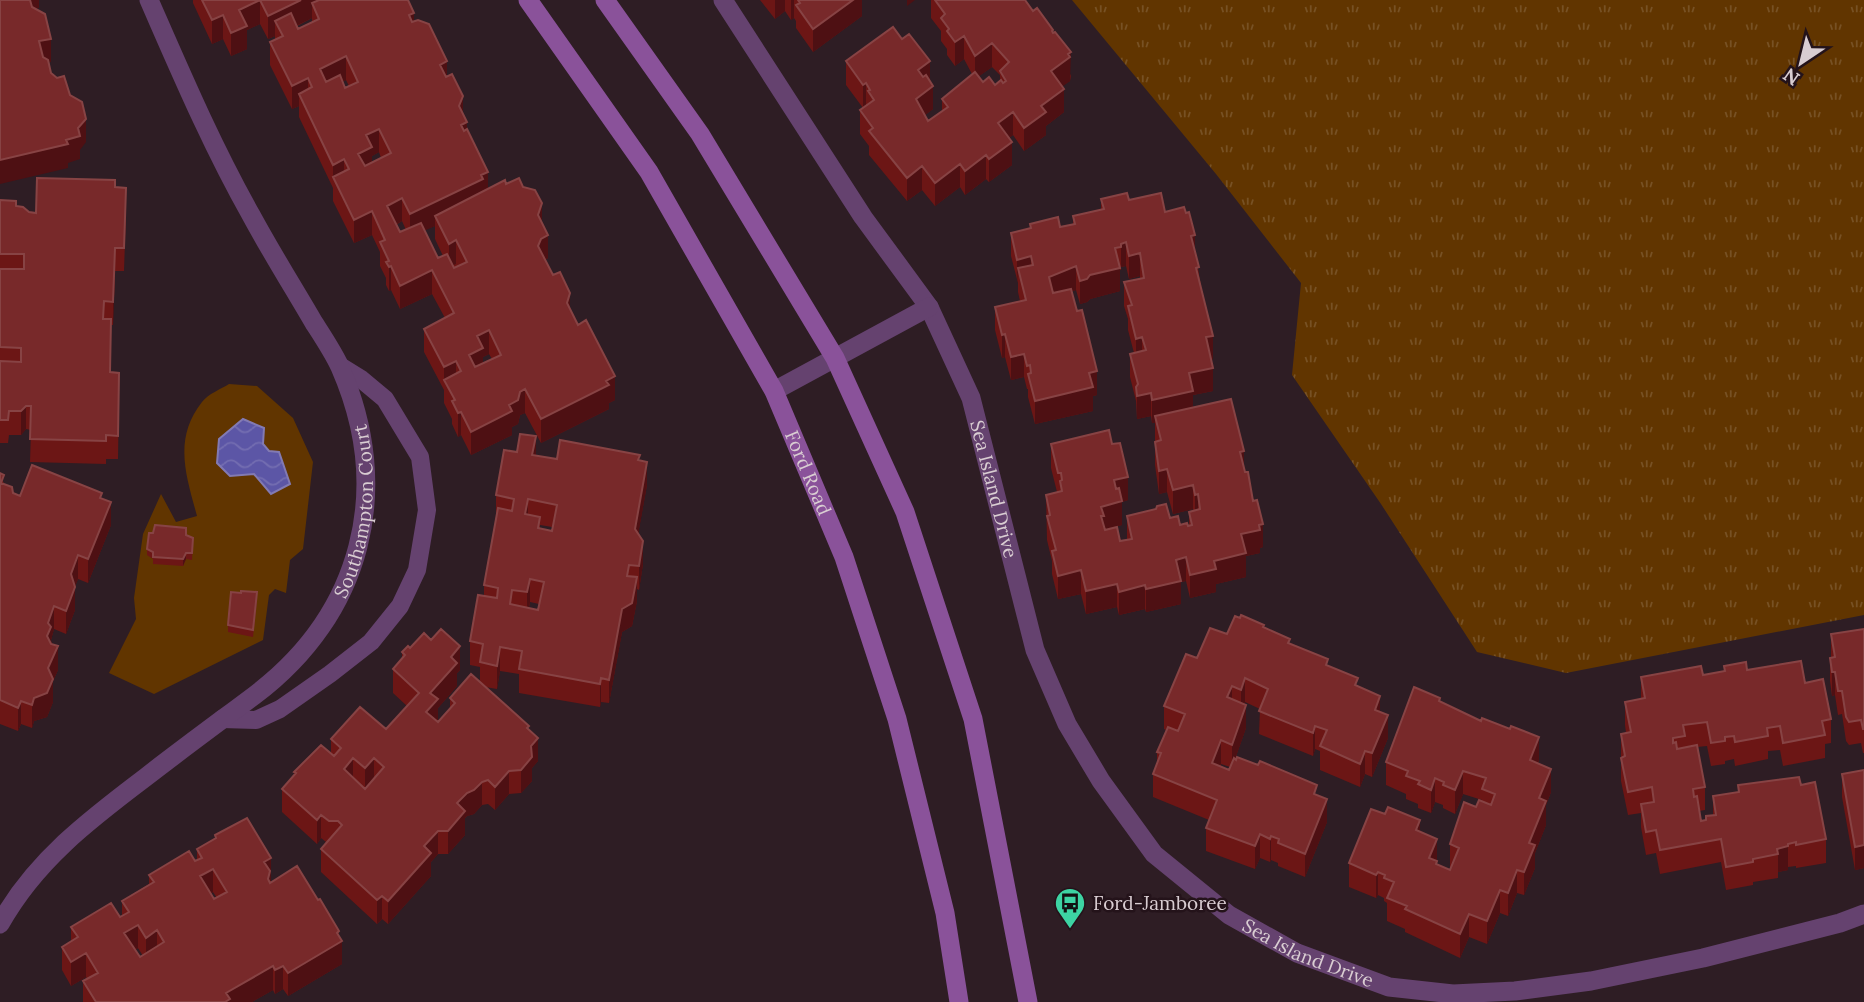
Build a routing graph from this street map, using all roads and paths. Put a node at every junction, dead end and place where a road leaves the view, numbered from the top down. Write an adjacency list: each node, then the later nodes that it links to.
1 (149, 0): 7 (street, Southampton Court)
2 (528, 0): 8 (main road, Ford Road)
3 (605, 0): 6 (main road)
4 (723, 0): 5 (street, Sea Island Drive)
5 (929, 307): 6 (street); 10 (street, Sea Island Drive)
6 (835, 358): 8 (street); 13 (main road)
7 (340, 366): 9 (street, Southampton Court); 9 (lane)
8 (774, 391): 12 (main road, Ford Road)
9 (222, 719): 11 (street, Southampton Court)
10 (1864, 914)
11 (0, 925)
12 (959, 1002)
13 (1028, 1002)

